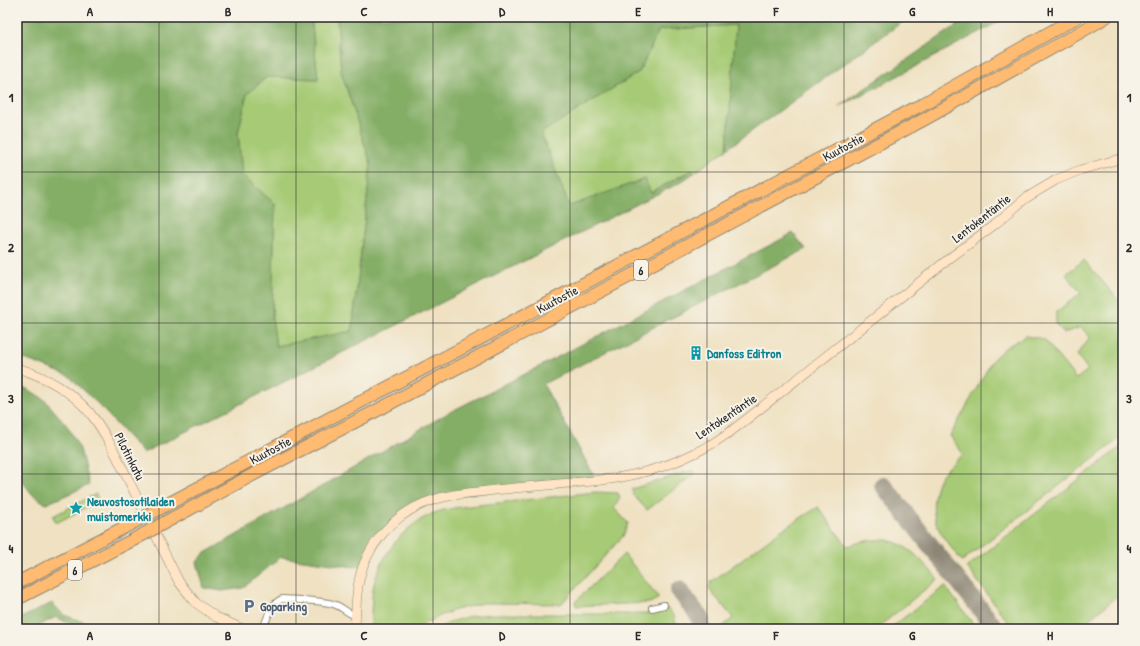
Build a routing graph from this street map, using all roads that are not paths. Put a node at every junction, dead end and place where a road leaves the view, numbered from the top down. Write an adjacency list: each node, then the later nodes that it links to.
1 (1077, 17): 5 (highway, Kuutostie / 6, bridge)
2 (1106, 17): 6 (highway, Kuutostie / 6, bridge)
3 (1123, 158): 9 (street, Lentokentäntie)
4 (17, 368): 10 (street, Pilotinkatu)
5 (17, 583)
6 (17, 599)
7 (664, 605): 8 (street)
8 (652, 608)
9 (356, 616): 11 (street); 12 (street, Lentokentäntie)
10 (242, 629)
11 (263, 629)
12 (355, 629)

